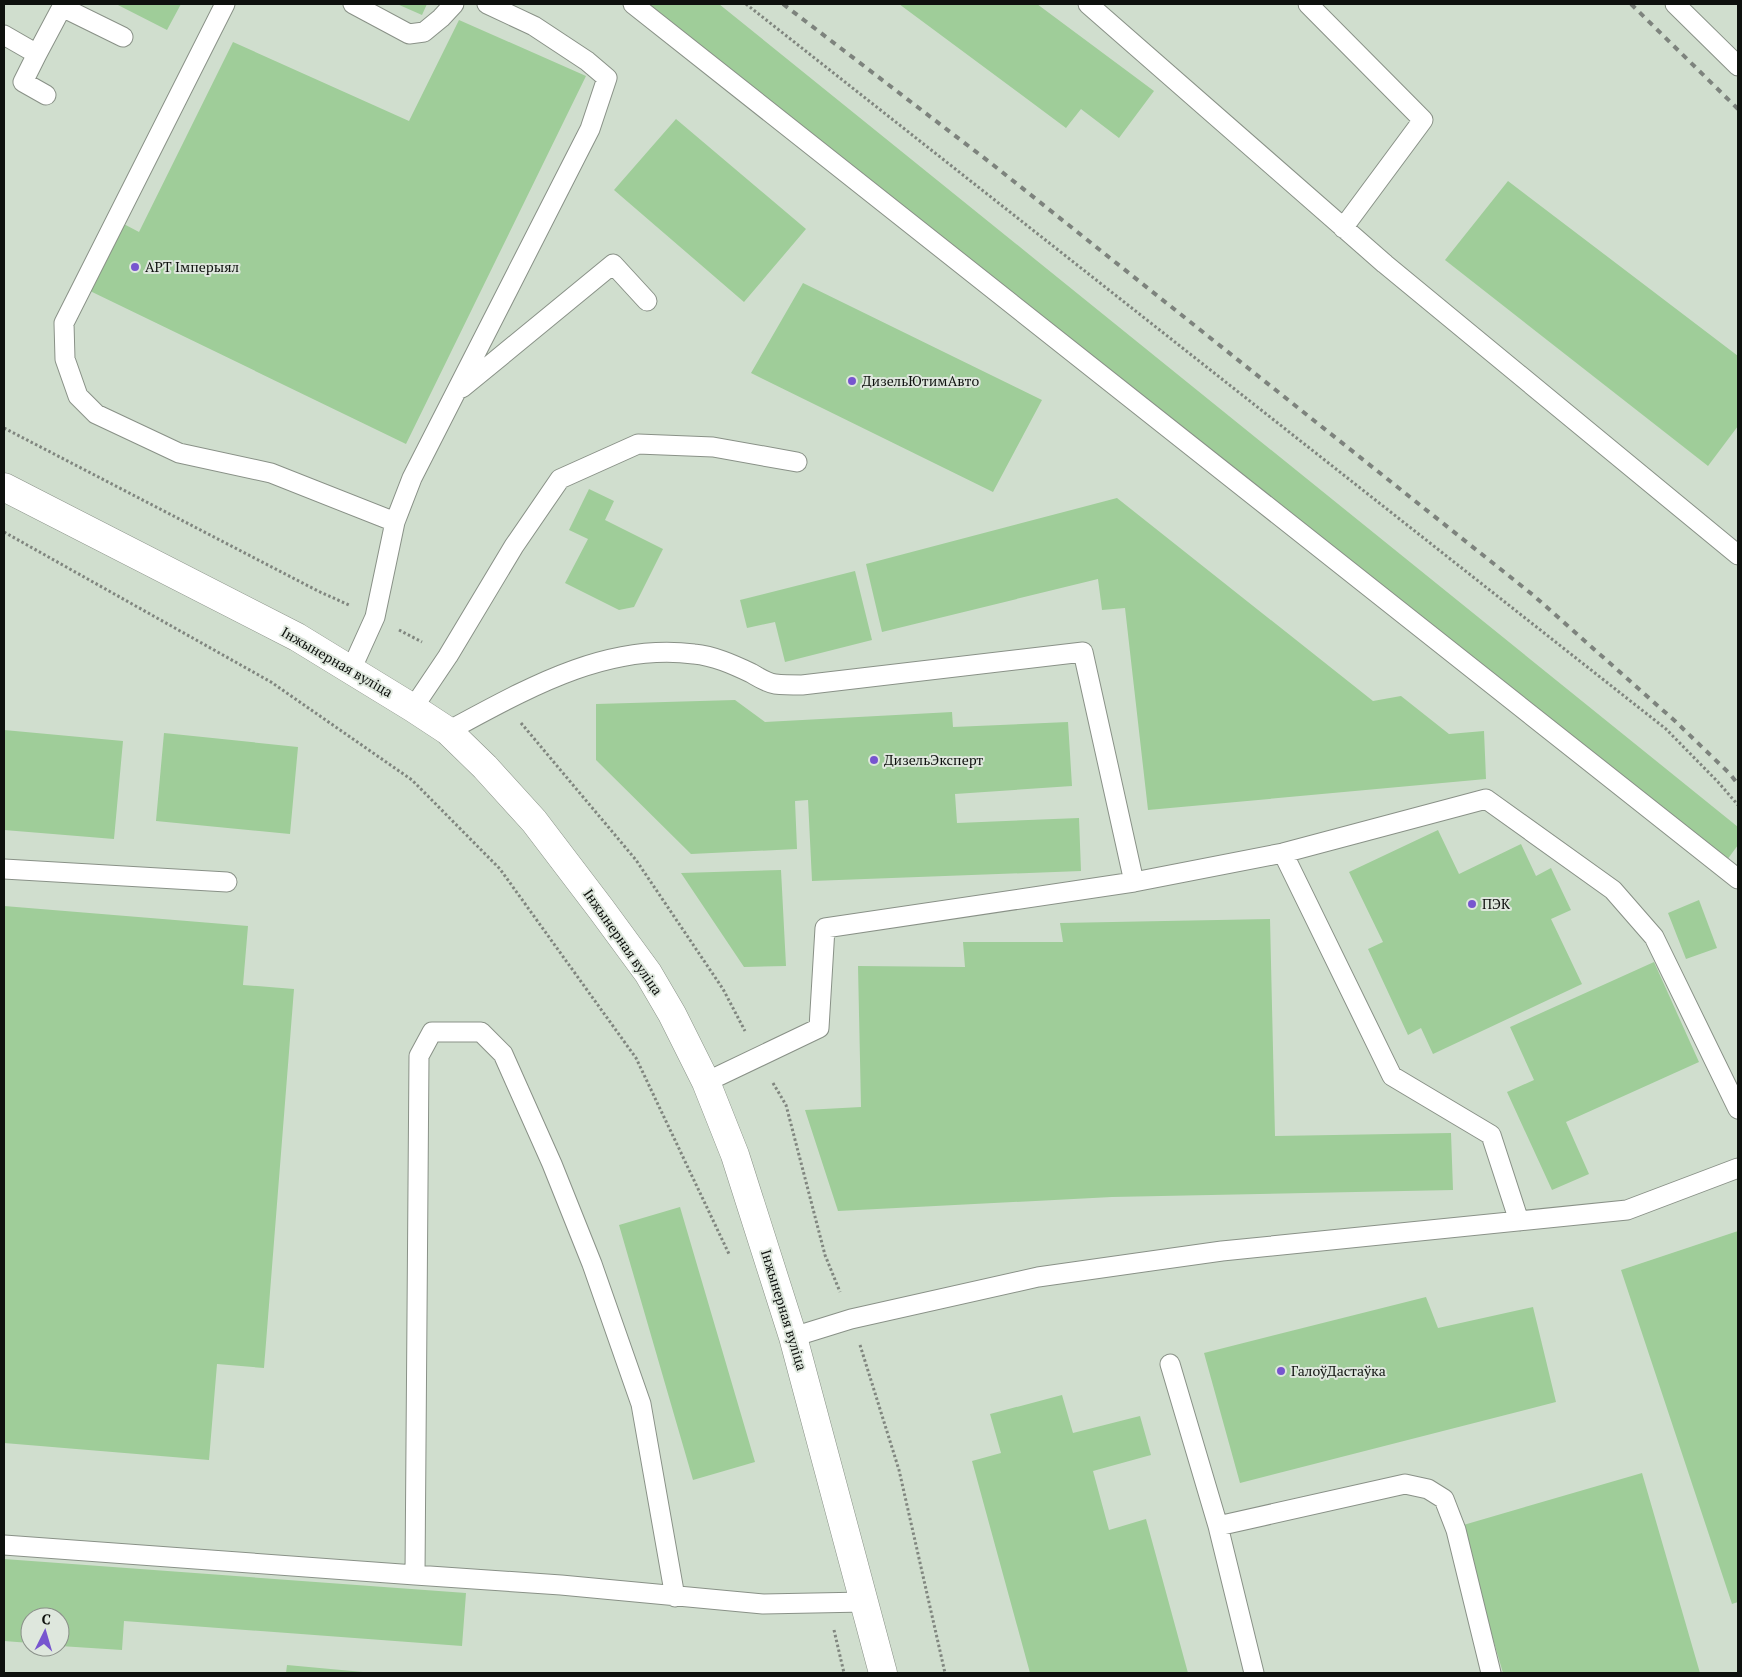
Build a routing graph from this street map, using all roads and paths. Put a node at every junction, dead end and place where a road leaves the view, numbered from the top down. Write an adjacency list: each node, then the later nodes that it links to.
1 (225, 4): 20 (lane)
2 (353, 4): 3 (lane)
3 (454, 4)
4 (487, 4): 17 (lane)
5 (633, 4): 29 (lane)
6 (746, 4): 26 (path)
7 (1088, 4): 15 (lane)
8 (1308, 4): 15 (lane)
9 (1675, 4): 13 (lane)
10 (4, 35): 12 (lane)
11 (123, 38): 12 (lane)
12 (37, 54): 14 (lane)
13 (1738, 66)
14 (46, 95)
15 (1344, 228): 22 (lane)
16 (647, 301): 17 (lane)
17 (455, 393): 20 (lane)
18 (797, 462): 24 (lane)
19 (4, 487): 23 (street, Інжынерная вуліца)
20 (395, 522): 23 (lane)
21 (4, 532): 36 (path)
22 (1738, 555)
23 (351, 670): 24 (street, Інжынерная вуліца)
24 (413, 708): 25 (street, Інжынерная вуліца)
25 (448, 731): 31 (lane); 32 (street, Інжынерная вуліца)
26 (1738, 805)
27 (1282, 853): 31 (lane); 33 (lane); 35 (lane)
28 (4, 869): 30 (lane)
29 (1738, 878)
30 (227, 882)
31 (1134, 882): 32 (lane)
32 (706, 1082): 37 (street, Інжынерная вуліца)
33 (1738, 1109)
34 (1738, 1168): 35 (lane)
35 (1519, 1221): 37 (lane)
36 (732, 1259)
37 (793, 1337): 44 (street, Інжынерная вуліца)
38 (1170, 1364): 39 (lane)
39 (1218, 1526): 47 (lane); 48 (lane)
40 (4, 1545): 41 (lane)
41 (415, 1575): 42 (lane); 42 (lane)
42 (675, 1597): 43 (lane)
43 (827, 1602): 44 (lane); 45 (path)
44 (865, 1602): 46 (street, Інжынерная вуліца)
45 (844, 1673)
46 (883, 1673)
47 (1254, 1673)
48 (1491, 1673)

